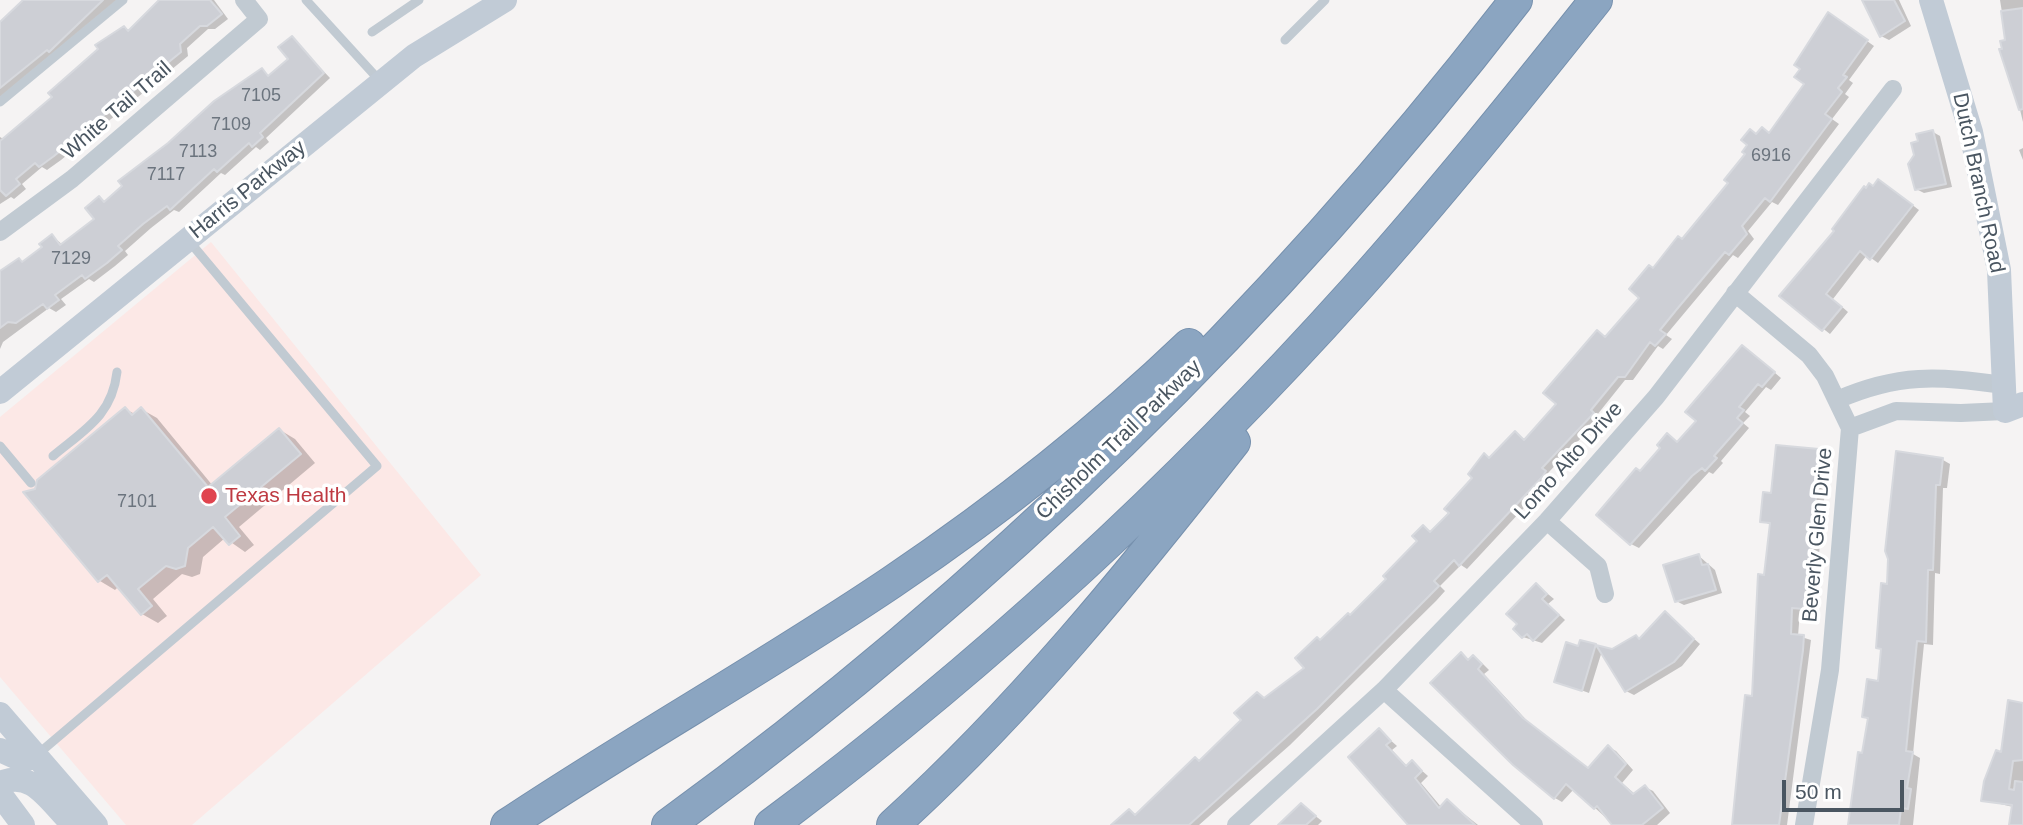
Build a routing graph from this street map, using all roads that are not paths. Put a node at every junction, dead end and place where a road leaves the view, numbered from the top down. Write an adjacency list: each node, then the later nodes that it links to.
1 (123, 0): 14 (lane)
2 (244, 0): 16 (street, White Tail Trail)
3 (306, 0): 12 (lane)
4 (419, 0): 10 (lane)
5 (505, 0): 12 (street, Harris Parkway)
6 (1325, 0): 11 (lane)
7 (1516, 0): 15 (highway, Chisholm Trail Parkway)
8 (1596, 0): 18 (highway)
9 (1931, 0): 21 (street, Dutch Branch Road)
10 (372, 32)
11 (1285, 40)
12 (382, 83): 17 (street, Harris Parkway)
13 (1894, 89): 19 (street, Lomo Alto Drive)
14 (0, 102)
15 (1409, 133): 40 (highway); 41 (highway, Chisholm Trail Parkway)
16 (0, 232)
17 (188, 239): 22 (street, Harris Parkway); 34 (lane)
18 (1355, 290): 42 (highway); 43 (highway)
19 (1735, 293): 23 (street, Beverly Glen Drive); 29 (street, Lomo Alto Drive)
20 (117, 372): 27 (lane)
21 (2013, 389): 23 (street); 24 (street, Dutch Branch Road)
22 (0, 392)
23 (1837, 400): 25 (street, Beverly Glen Drive)
24 (2014, 408): 25 (street)
25 (1850, 428): 46 (street, Beverly Glen Drive)
26 (0, 446): 28 (lane)
27 (53, 456)
28 (31, 482)
29 (1547, 521): 30 (street); 31 (street, Lomo Alto Drive)
30 (1605, 594)
31 (1384, 690): 44 (street, Lomo Alto Drive); 45 (street)
32 (0, 714): 34 (street)
33 (0, 750): 34 (street)
34 (35, 757): 39 (street)
35 (0, 783): 38 (street)
36 (0, 794): 37 (street)
37 (23, 825)
38 (74, 825)
39 (96, 825)
40 (507, 825)
41 (668, 825)
42 (771, 825)
43 (893, 825)
44 (1236, 825)
45 (1534, 825)
46 (1804, 825)

